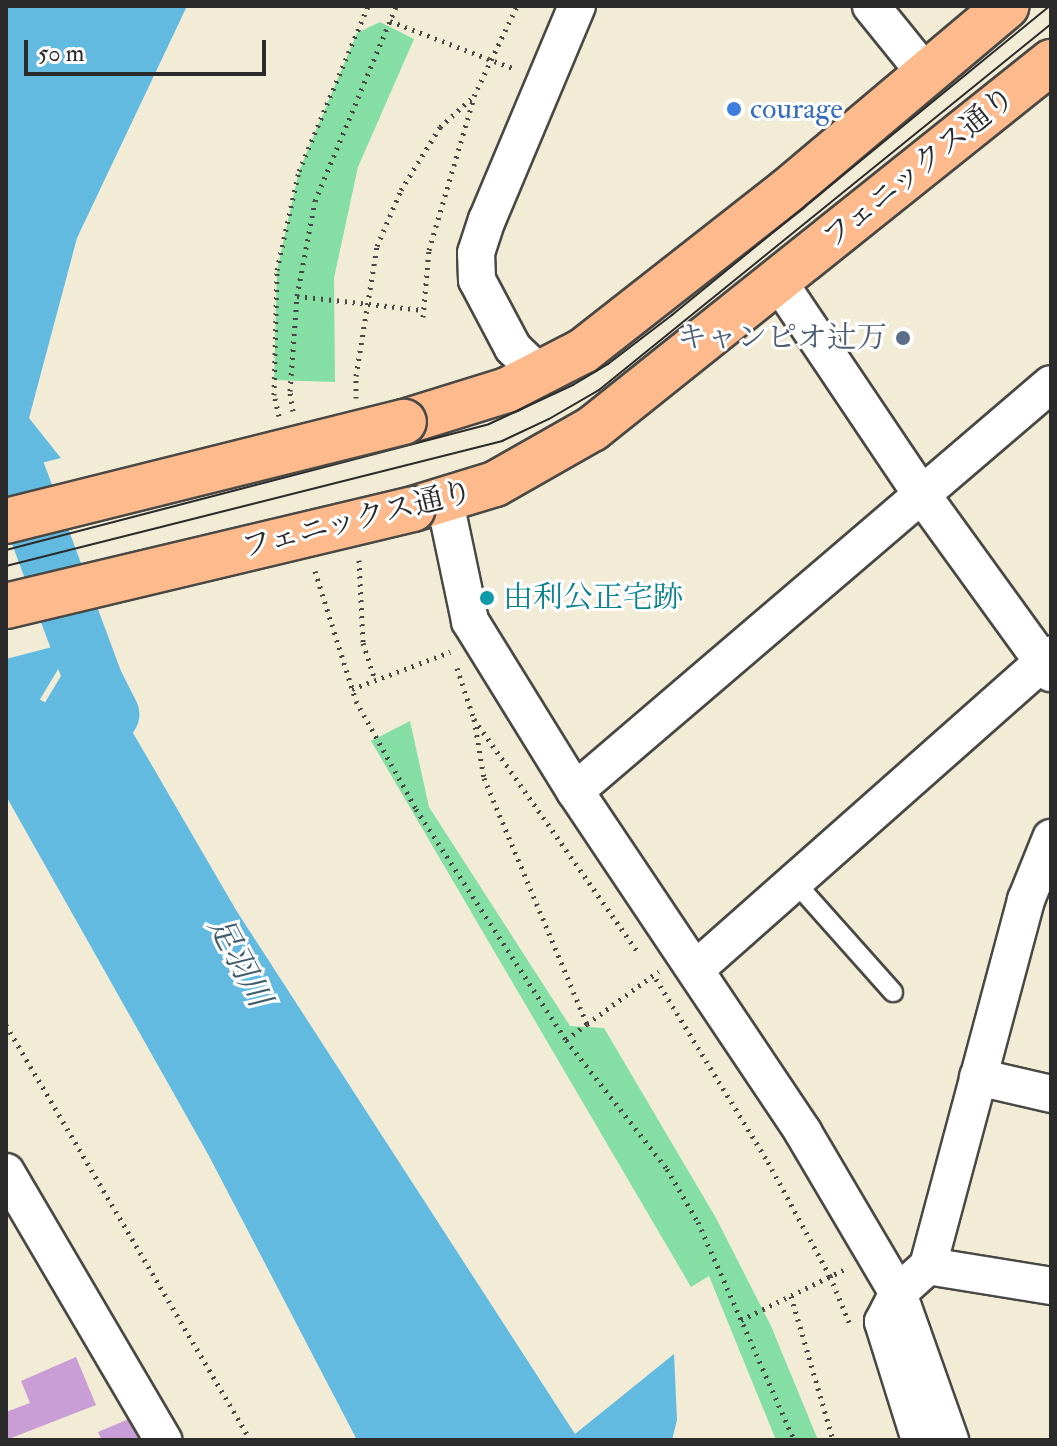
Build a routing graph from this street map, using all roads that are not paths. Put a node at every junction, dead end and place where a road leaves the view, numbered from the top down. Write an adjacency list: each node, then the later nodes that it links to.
1 (577, 6): 7 (street)
2 (871, 6): 5 (street)
3 (1007, 6): 5 (main road)
4 (1051, 62): 6 (main road, フェニックス通り)
5 (926, 74): 7 (main road)
6 (778, 281): 9 (street); 10 (main road, フェニックス通り)
7 (541, 375): 11 (main road, bridge)
8 (1051, 384): 9 (street)
9 (922, 495): 13 (street); 14 (street)
10 (429, 505): 12 (main road, フェニックス通り, bridge); 14 (street)
11 (6, 521)
12 (6, 606)
13 (1048, 664): 16 (street)
14 (575, 791): 17 (street)
15 (1051, 838): 19 (street)
16 (794, 881): 17 (street); 18 (lane)
17 (692, 962): 24 (street)
18 (893, 992)
19 (978, 1077): 20 (street); 22 (street)
20 (1051, 1094)
21 (6, 1172): 25 (street)
22 (928, 1266): 23 (street); 24 (street)
23 (1051, 1286)
24 (898, 1293): 26 (street); 27 (street)
25 (163, 1440)
26 (920, 1440)
27 (950, 1440)

